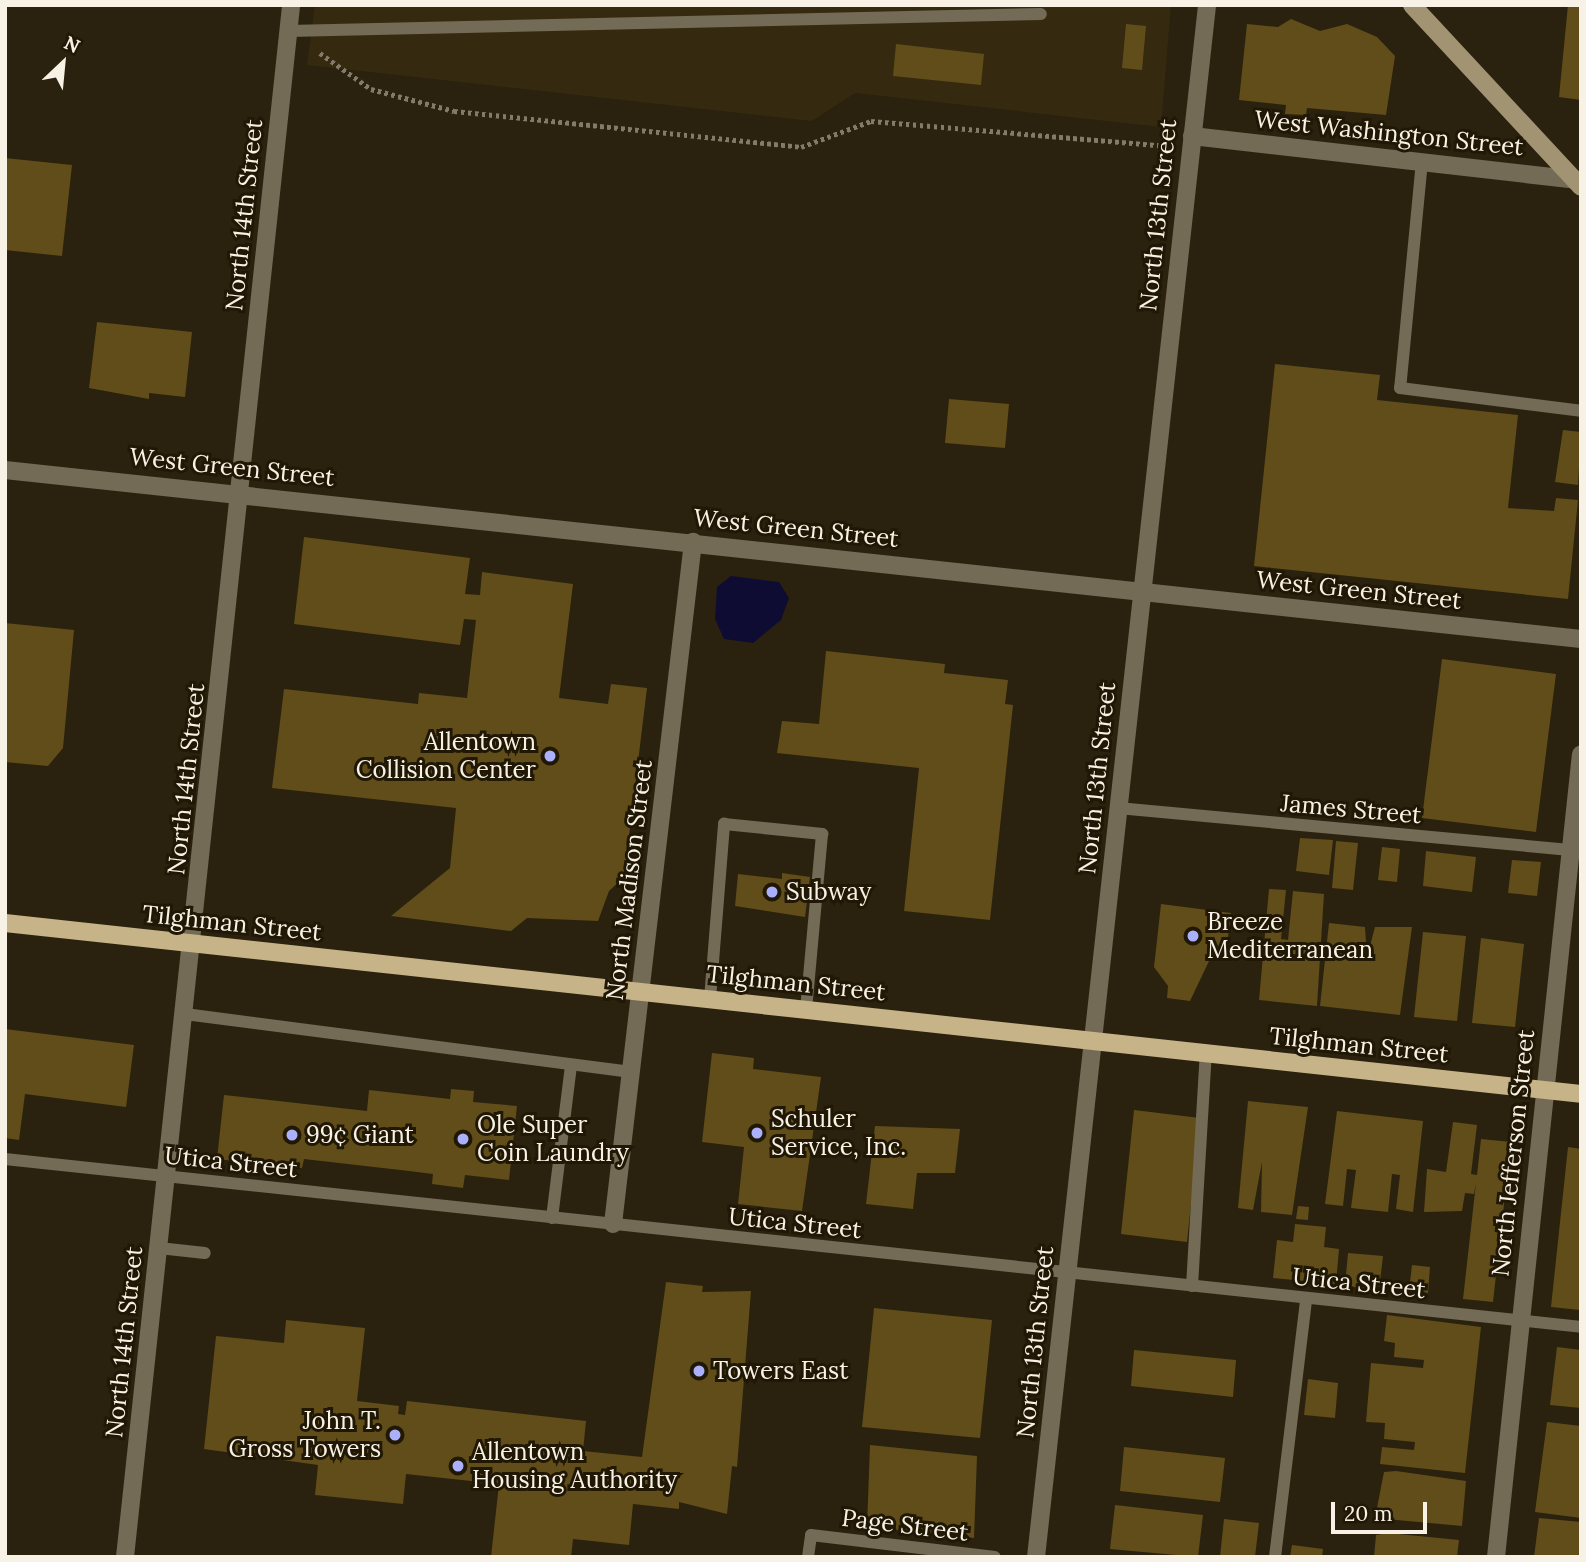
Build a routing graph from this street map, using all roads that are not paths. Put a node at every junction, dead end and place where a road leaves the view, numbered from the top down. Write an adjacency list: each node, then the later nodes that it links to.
1 (291, 5): 5 (street, North 14th Street)
2 (1207, 5): 6 (street, North 13th Street)
3 (1412, 5): 8 (main road)
4 (1041, 14): 5 (lane)
5 (289, 30): 11 (street, North 14th Street)
6 (1191, 142): 7 (street, West Washington Street); 13 (street, North 13th Street)
7 (1422, 161): 8 (street, West Washington Street); 9 (lane)
8 (1578, 182)
9 (1581, 411)
10 (5, 470): 11 (street, West Green Street)
11 (239, 491): 12 (street, West Green Street); 19 (street, North 14th Street)
12 (693, 542): 13 (street, West Green Street); 20 (street, North Madison Street)
13 (1142, 591): 14 (street, West Green Street); 16 (street, North 13th Street)
14 (1581, 639)
15 (1581, 754): 17 (street, North Jefferson Street)
16 (1118, 808): 17 (lane, James Street); 24 (street, North 13th Street)
17 (1576, 851): 28 (street, North Jefferson Street)
18 (5, 923): 19 (main road, Tilghman Street)
19 (193, 943): 20 (main road, Tilghman Street); 23 (street, North 14th Street)
20 (640, 992): 21 (main road, Tilghman Street); 27 (street, North Madison Street)
21 (710, 999): 22 (main road, Tilghman Street); 22 (lane)
22 (806, 1009): 24 (main road, Tilghman Street)
23 (185, 1014): 26 (lane); 31 (street, North 14th Street)
24 (1094, 1040): 25 (main road, Tilghman Street); 36 (street, North 13th Street)
25 (1206, 1053): 28 (main road, Tilghman Street); 37 (lane)
26 (570, 1065): 27 (lane); 32 (lane)
27 (631, 1072): 33 (street, North Madison Street)
28 (1544, 1090): 29 (main road, Tilghman Street); 39 (street, North Jefferson Street)
29 (1581, 1094)
30 (5, 1159): 31 (lane, Utica Street)
31 (167, 1177): 32 (lane, Utica Street); 34 (street, North 14th Street)
32 (552, 1218): 33 (lane, Utica Street)
33 (613, 1224): 36 (lane, Utica Street)
34 (159, 1248): 35 (lane); 41 (street, North 14th Street)
35 (205, 1253)
36 (1068, 1271): 37 (lane, Utica Street); 44 (street, North 13th Street)
37 (1192, 1286): 38 (lane, Utica Street)
38 (1306, 1299): 39 (lane, Utica Street); 45 (lane)
39 (1521, 1321): 40 (lane, Utica Street); 46 (street, North Jefferson Street)
40 (1581, 1327)
41 (125, 1557)
42 (808, 1557): 43 (lane, Page Street)
43 (995, 1557)
44 (1036, 1557)
45 (1275, 1557)
46 (1496, 1557)

